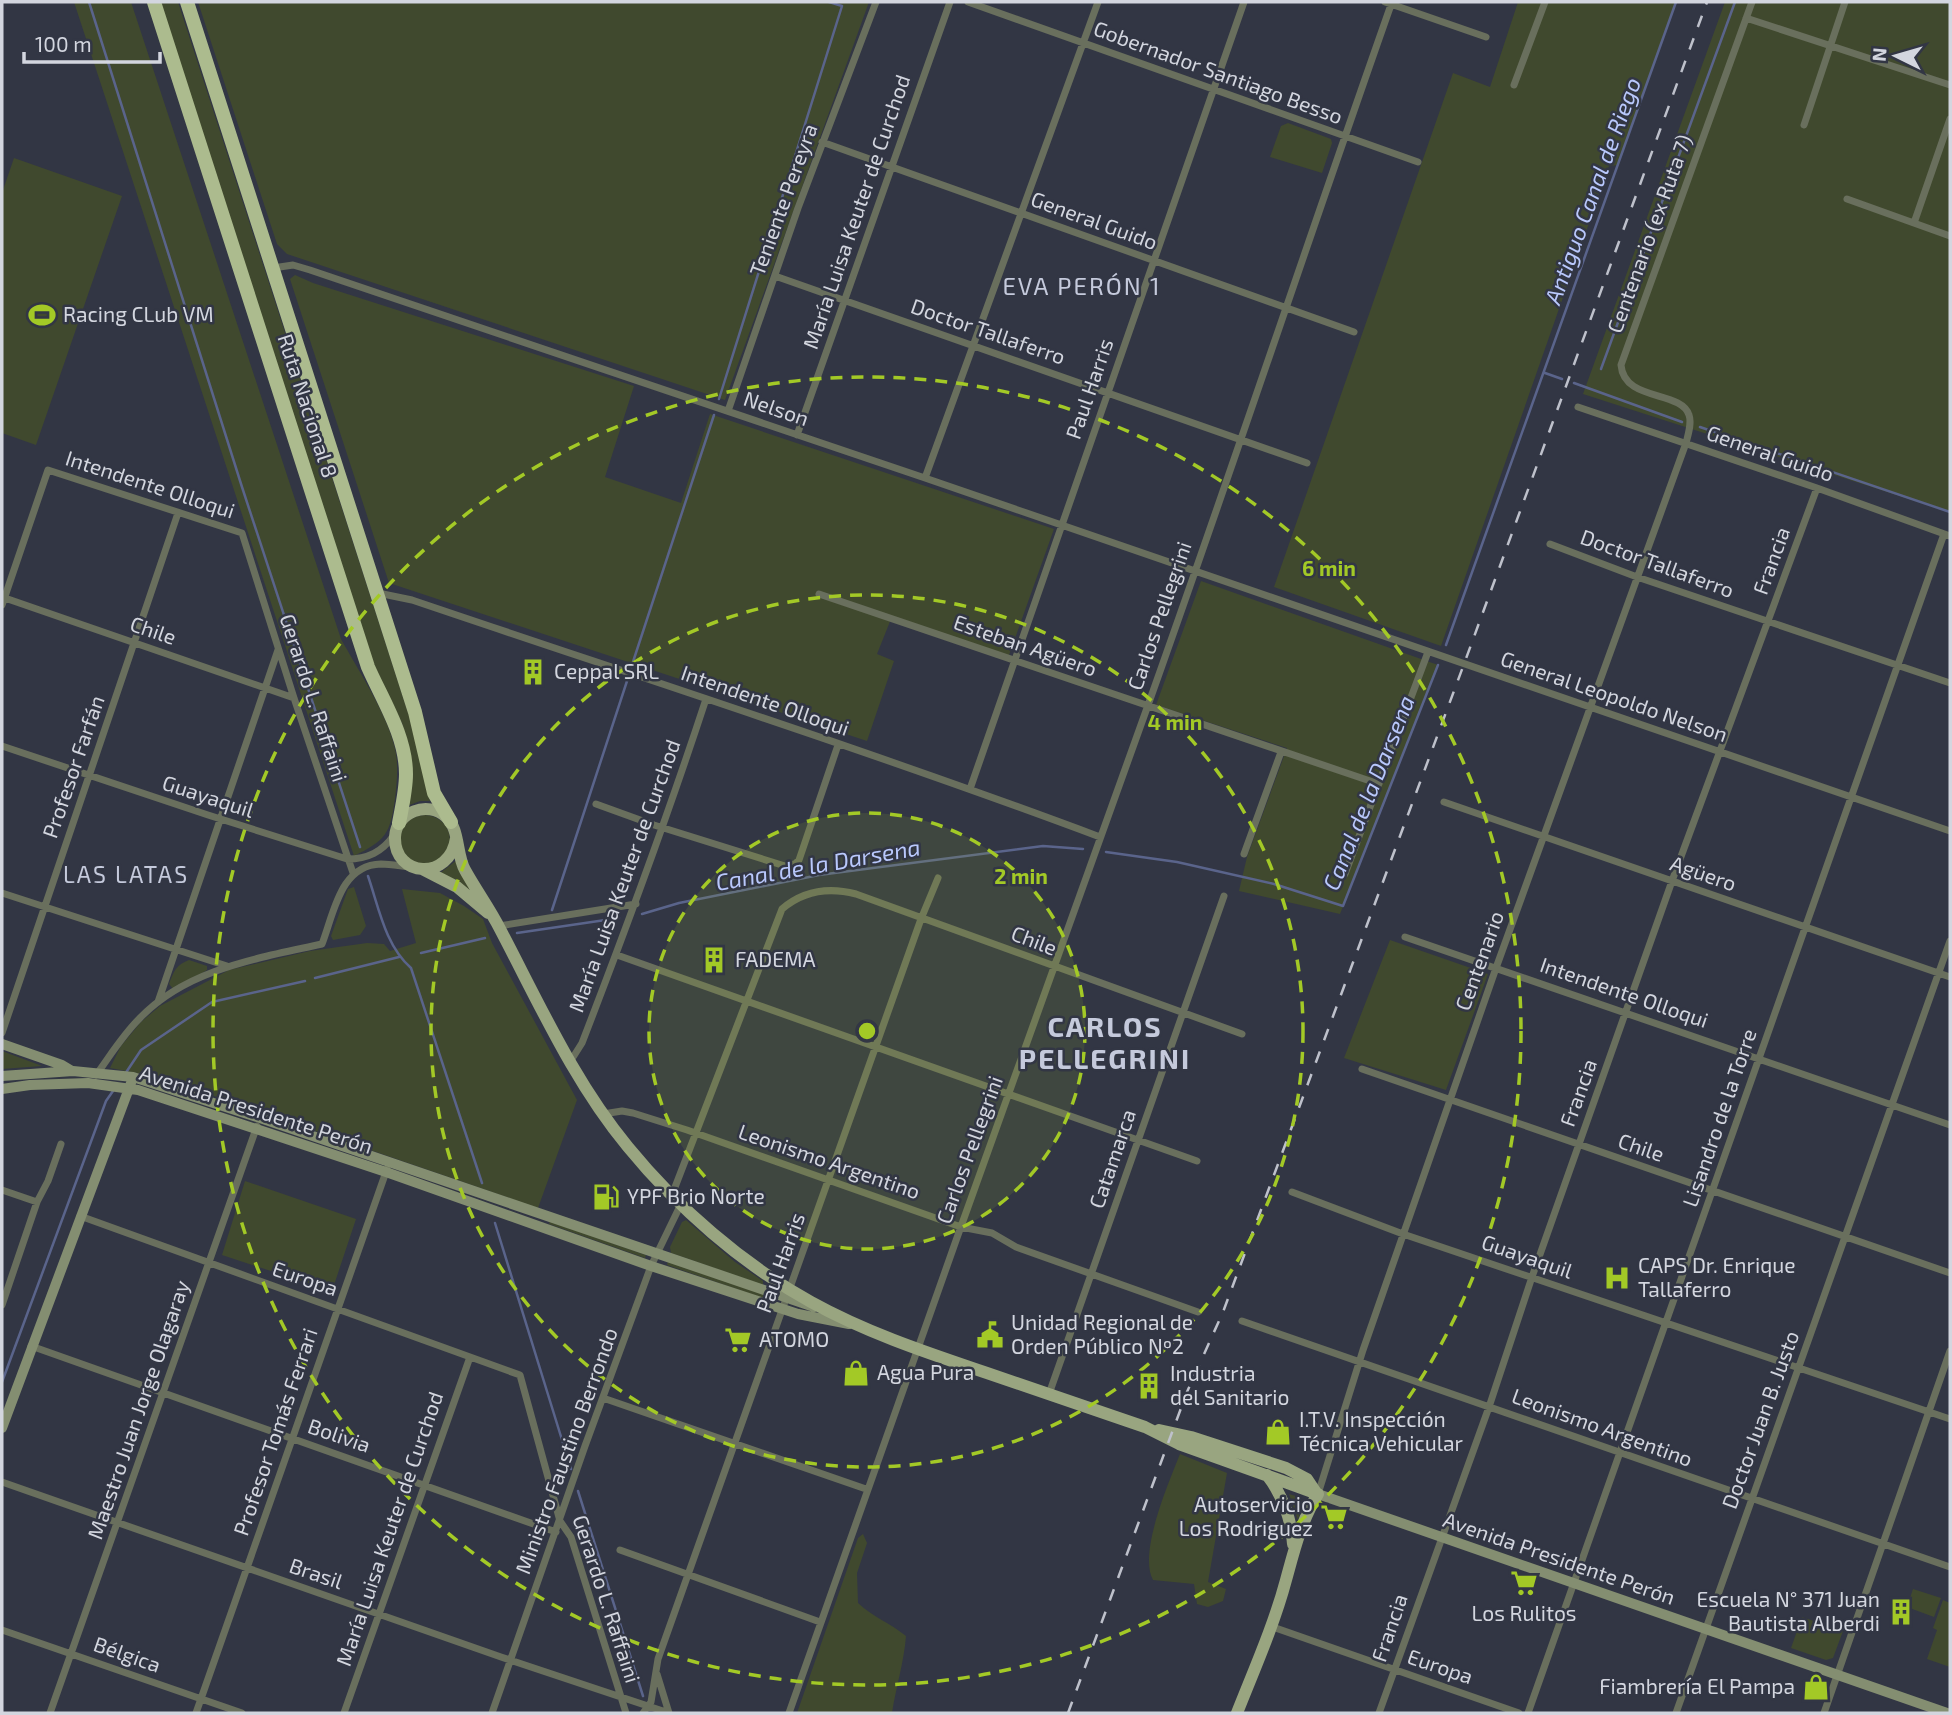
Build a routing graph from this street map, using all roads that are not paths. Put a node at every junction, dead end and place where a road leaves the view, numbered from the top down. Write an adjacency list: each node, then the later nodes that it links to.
1 (154, 2): 80 (highway, Ruta Nacional 8)
2 (187, 2): 30 (highway, Ruta Nacional 8)
3 (876, 2): 22 (street, Teniente Pereyra)
4 (950, 2): 24 (street, María Luisa Keuter de Curchod)
5 (968, 2): 14 (street, Gobernador Santiago Besso)
6 (1098, 2): 14 (street)
7 (1244, 2): 18 (street, Paul Harris)
8 (1545, 2): 16 (street)
9 (1752, 2): 12 (street, Centenario (ex Ruta 7))
10 (1845, 2): 15 (street)
11 (1390, 3): 13 (street); 21 (street, Carlos Pellegrini)
12 (1746, 18): 15 (street); 41 (street, Centenario (ex Ruta 7))
13 (1486, 37)
14 (1083, 43): 18 (street, Gobernador Santiago Besso); 26 (street)
15 (1830, 45): 17 (street); 20 (street)
16 (1514, 85)
17 (1950, 85)
18 (1214, 90): 21 (street, Gobernador Santiago Besso); 29 (street, Paul Harris)
19 (1950, 119): 27 (street)
20 (1804, 125)
21 (1344, 138): 23 (street, Gobernador Santiago Besso); 33 (street, Carlos Pellegrini)
22 (822, 142): 24 (street, General Guido); 31 (street, Teniente Pereyra)
23 (1418, 162)
24 (892, 167): 26 (street, General Guido); 32 (street, María Luisa Keuter de Curchod)
25 (1847, 199): 27 (street)
26 (1021, 213): 29 (street, General Guido); 35 (street)
27 (1914, 223): 28 (street)
28 (1950, 236)
29 (1153, 260): 33 (street, General Guido); 36 (street, Paul Harris)
30 (272, 268): 38 (street, Nelson); 52 (highway, Ruta Nacional 8)
31 (775, 275): 32 (street, Doctor Tallaferro); 38 (street, Teniente Pereyra)
32 (845, 300): 35 (street, Doctor Tallaferro); 39 (street, María Luisa Keuter de Curchod)
33 (1286, 308): 34 (street, General Guido); 40 (street, Carlos Pellegrini)
34 (1354, 332)
35 (974, 345): 36 (street, Doctor Tallaferro); 43 (street)
36 (1107, 392): 40 (street, Doctor Tallaferro); 46 (street, Paul Harris)
37 (1578, 407): 41 (street, General Guido)
38 (728, 411): 39 (street, Nelson)
39 (797, 435): 43 (street, Nelson)
40 (1239, 439): 42 (street, Doctor Tallaferro); 50 (street, Carlos Pellegrini)
41 (1686, 443): 44 (street, General Guido); 51 (street, Centenario)
42 (1307, 463)
43 (925, 478): 46 (street, Nelson)
44 (1817, 488): 48 (street, General Guido); 56 (street, Francia)
45 (178, 513): 47 (street, Intendente Olloqui); 55 (street, Intendente Olloqui); 57 (street, Profesor Farfán)
46 (1061, 524): 50 (street, Nelson); 60 (street, Paul Harris)
47 (242, 533): 58 (street, Gerardo L. Raffaini)
48 (1947, 535): 61 (street, Lisandro de la Torre)
49 (1550, 544): 51 (street, Doctor Tallaferro)
50 (1194, 571): 54 (street, Nelson); 66 (street, Carlos Pellegrini)
51 (1637, 577): 56 (street, Doctor Tallaferro); 67 (street, Centenario)
52 (377, 593): 65 (street, Intendente Olloqui); 79 (highway, Ruta Nacional 8)
53 (819, 594): 60 (street, Esteban Agüero)
54 (1266, 596): 59 (street, General Leopoldo Nelson)
55 (3, 600): 57 (street, Chile)
56 (1769, 622): 61 (street, Doctor Tallaferro); 71 (street, Francia)
57 (134, 643): 63 (street, Chile); 72 (street, Profesor Farfán)
58 (278, 650): 63 (street); 64 (street, Gerardo L. Raffaini)
59 (1428, 652): 67 (street, General Leopoldo Nelson); 73 (street)
60 (1015, 660): 66 (street, Esteban Agüero); 74 (street, Paul Harris)
61 (1898, 665): 62 (street, Doctor Tallaferro); 75 (street, Lisandro de la Torre)
62 (1950, 683)
63 (265, 688): 64 (street, Chile); 78 (street)
64 (294, 698): 87 (street, Gerardo L. Raffaini)
65 (706, 699): 68 (street, Intendente Olloqui); 81 (street, María Luisa Keuter de Curchod)
66 (1147, 707): 70 (street, Esteban Agüero); 83 (street, Carlos Pellegrini)
67 (1590, 708): 71 (street, General Leopoldo Nelson); 84 (street, Centenario)
68 (838, 745): 74 (street, Intendente Olloqui); 81 (street)
69 (2, 746): 72 (street, Guayaquil)
70 (1281, 752): 73 (street, Esteban Agüero); 86 (street)
71 (1720, 752): 75 (street, General Leopoldo Nelson); 92 (street, Francia)
72 (89, 776): 78 (street, Guayaquil); 97 (street, Profesor Farfán)
73 (1379, 784): 90 (street)
74 (970, 789): 83 (street, Intendente Olloqui)
75 (1851, 797): 82 (street, General Leopoldo Nelson); 100 (street, Lisandro de la Torre)
76 (1444, 802): 84 (street, Agüero)
77 (596, 804): 81 (street)
78 (220, 819): 87 (street, Guayaquil); 103 (street)
79 (451, 822): 80 (main road); 85 (main road)
80 (398, 827): 87 (street); 88 (main road)
81 (664, 828): 96 (street, María Luisa Keuter de Curchod)
82 (1950, 831)
83 (1100, 837): 106 (street, Carlos Pellegrini)
84 (1544, 837): 92 (street, Agüero); 107 (street, Centenario)
85 (456, 838): 88 (main road); 99 (main road)
86 (1244, 854)
87 (347, 859): 89 (street, Gerardo L. Raffaini)
88 (417, 868): 89 (street); 99 (main road)
89 (353, 873): 105 (street)
90 (1345, 874)
91 (938, 878): 98 (street, Paul Harris)
92 (1672, 881): 100 (street, Agüero); 113 (street, Francia)
93 (2, 893): 97 (street)
94 (813, 893): 98 (street, Chile); 110 (street, Ministro Faustino Berrondo)
95 (1224, 896): 112 (street, Catamarca)
96 (636, 904): 99 (street); 104 (street, María Luisa Keuter de Curchod)
97 (44, 908): 103 (street); 114 (street, Profesor Farfán)
98 (921, 919): 106 (street, Chile); 117 (street, Paul Harris)
99 (498, 924): 119 (main road)
100 (1805, 928): 108 (street, Agüero); 118 (street, Lisandro de la Torre)
101 (1405, 937): 107 (street, Intendente Olloqui)
102 (1950, 941): 108 (street, Doctor Juan B. Justo)
103 (176, 951): 105 (street); 111 (street)
104 (617, 954): 110 (street); 119 (street, María Luisa Keuter de Curchod)
105 (227, 966): 111 (street)
106 (1054, 966): 112 (street, Chile); 127 (street, Carlos Pellegrini)
107 (1496, 968): 113 (street, Intendente Olloqui); 128 (street, Centenario)
108 (1939, 973): 109 (street, Agüero); 129 (street, Doctor Juan B. Justo)
109 (1950, 976)
110 (746, 1001): 117 (street); 133 (street, Ministro Faustino Berrondo)
111 (158, 1002): 122 (street)
112 (1183, 1013): 115 (street, Chile); 134 (street, Catamarca)
113 (1627, 1013): 118 (street, Intendente Olloqui); 136 (street, Francia)
114 (2, 1033)
115 (1242, 1034)
116 (2, 1044): 121 (main road)
117 (876, 1047): 127 (street); 139 (street, Paul Harris)
118 (1759, 1058): 129 (street, Intendente Olloqui); 141 (street, Lisandro de la Torre)
119 (570, 1063): 130 (main road)
120 (1362, 1069): 128 (street, Chile)
121 (73, 1071): 122 (main road, Avenida Presidente Perón); 123 (main road); 124 (main road)
122 (97, 1073): 124 (street); 125 (main road, Avenida Presidente Perón)
123 (2, 1076)
124 (88, 1083): 125 (main road, Avenida Presidente Perón); 126 (main road, Avenida Presidente Perón)
125 (131, 1083): 131 (main road, Avenida Presidente Perón); 145 (main road)
126 (2, 1088)
127 (1009, 1095): 134 (street); 147 (street, Carlos Pellegrini)
128 (1450, 1101): 136 (street, Chile); 148 (street, Centenario)
129 (1890, 1105): 132 (street, Intendente Olloqui); 149 (street, Doctor Juan B. Justo)
130 (603, 1114): 133 (street, Leonismo Argentino); 143 (main road)
131 (258, 1123): 138 (main road, Avenida Presidente Perón); 151 (street, Maestro Juan Jorge Olagaray)
132 (1950, 1125)
133 (695, 1133): 139 (street, Leonismo Argentino); 143 (street, Ministro Faustino Berrondo)
134 (1138, 1140): 137 (street); 153 (street, Catamarca)
135 (61, 1144): 144 (street)
136 (1578, 1145): 141 (street, Chile); 155 (street, Francia)
137 (1197, 1161)
138 (388, 1167): 146 (main road, Avenida Presidente Perón); 158 (street, Profesor Tomás Ferrari)
139 (828, 1181): 147 (street, Leonismo Argentino); 156 (street, Paul Harris)
140 (2, 1190): 144 (street)
141 (1712, 1191): 149 (street, Chile); 161 (street, Lisandro de la Torre)
142 (1292, 1192): 148 (street, Guayaquil)
143 (677, 1199): 150 (street, Ministro Faustino Berrondo); 156 (main road)
144 (37, 1202): 157 (street)
145 (79, 1216): 151 (street, Europa); 163 (main road)
146 (535, 1218): 150 (main road, Avenida Presidente Perón); 152 (main road, Avenida Presidente Perón)
147 (961, 1227): 153 (street, Leonismo Argentino); 164 (street, Carlos Pellegrini)
148 (1403, 1234): 155 (street, Guayaquil); 167 (street, Centenario)
149 (1846, 1237): 154 (street, Chile); 168 (street, Doctor Juan B. Justo)
150 (657, 1252): 152 (street, Ministro Faustino Berrondo); 156 (main road, Avenida Presidente Perón)
151 (209, 1264): 158 (street, Europa); 170 (street, Maestro Juan Jorge Olagaray)
152 (651, 1266): 156 (main road, Avenida Presidente Perón); 172 (street, Ministro Faustino Berrondo)
153 (1092, 1273): 159 (street, Leonismo Argentino); 171 (street, Catamarca)
154 (1950, 1273)
155 (1532, 1277): 161 (street, Guayaquil); 173 (street, Francia)
156 (786, 1299): 162 (main road, Avenida Presidente Perón); 162 (main road, Avenida Presidente Perón); 179 (street, Paul Harris)
157 (2, 1305)
158 (338, 1308): 166 (street, Europa); 178 (street, Profesor Tomás Ferrari)
159 (1198, 1312)
160 (1242, 1321): 167 (street, Leonismo Argentino)
161 (1666, 1322): 168 (street, Guayaquil); 180 (street, Lisandro de la Torre)
162 (860, 1326): 164 (main road, Avenida Presidente Perón)
163 (31, 1346): 170 (street, Bolivia); 177 (main road)
164 (918, 1349): 171 (main road, Avenida Presidente Perón); 184 (street, Carlos Pellegrini)
165 (1950, 1351): 174 (street)
166 (470, 1357): 169 (street, Europa); 183 (street, María Luisa Keuter de Curchod)
167 (1359, 1362): 173 (street, Leonismo Argentino); 185 (street, Centenario)
168 (1799, 1368): 174 (street, Guayaquil); 186 (street, Doctor Juan B. Justo)
169 (520, 1375): 187 (street, Gerardo L. Raffaini)
170 (164, 1392): 178 (street, Bolivia); 188 (street, Maestro Juan Jorge Olagaray)
171 (1049, 1394): 176 (main road, Avenida Presidente Perón)
172 (603, 1398): 179 (street); 187 (street, Ministro Faustino Berrondo)
173 (1489, 1407): 180 (street, Leonismo Argentino); 190 (street, Francia)
174 (1929, 1412): 175 (street, Guayaquil); 191 (street)
175 (1950, 1419)
176 (1145, 1427): 181 (main road, Avenida Presidente Perón); 185 (main road, Avenida Presidente Perón)
177 (2, 1428)
178 (292, 1438): 183 (street, Bolivia); 195 (street, Profesor Tomás Ferrari)
179 (735, 1444): 184 (street); 196 (street, Paul Harris)
180 (1620, 1454): 186 (street, Leonismo Argentino); 198 (street, Lisandro de la Torre)
181 (1267, 1475): 185 (main road, Avenida Presidente Perón); 192 (main road)
182 (2, 1482): 188 (street, Brasil)
183 (424, 1485): 189 (street, Bolivia); 199 (street, María Luisa Keuter de Curchod)
184 (866, 1489): 200 (street, Carlos Pellegrini)
185 (1318, 1494): 190 (main road, Avenida Presidente Perón); 192 (main road); 197 (main road)
186 (1751, 1499): 191 (street, Leonismo Argentino); 202 (street, Doctor Juan B. Justo)
187 (560, 1521): 189 (street, Ministro Faustino Berrondo); 209 (street, Gerardo L. Raffaini)
188 (117, 1524): 195 (street, Brasil); 204 (street, Maestro Juan Jorge Olagaray)
189 (556, 1532): 205 (street, Ministro Faustino Berrondo)
190 (1441, 1537): 198 (main road, Avenida Presidente Perón); 206 (street, Francia)
191 (1884, 1545): 194 (street, Leonismo Argentino); 208 (street)
192 (1294, 1548): 197 (main road)
193 (620, 1550): 196 (street)
194 (1950, 1567)
195 (247, 1568): 199 (street, Brasil); 210 (street, Profesor Tomás Ferrari)
196 (689, 1574): 200 (street); 207 (street, Paul Harris)
197 (1287, 1578): 201 (main road)
198 (1573, 1585): 202 (main road, Avenida Presidente Perón); 223 (street, Lisandro de la Torre)
199 (378, 1615): 205 (street, Brasil); 215 (street, María Luisa Keuter de Curchod)
200 (820, 1622): 219 (street, Carlos Pellegrini)
201 (1270, 1626): 206 (street, Europa); 220 (main road)
202 (1704, 1629): 208 (main road, Avenida Presidente Perón); 224 (street, Doctor Juan B. Justo)
203 (2, 1630): 204 (street, Bélgica)
204 (71, 1654): 210 (street, Bélgica); 212 (street, Maestro Juan Jorge Olagaray)
205 (511, 1661): 209 (street, Brasil); 216 (street, Ministro Faustino Berrondo)
206 (1394, 1670): 221 (street, Francia); 222 (street, Europa)
207 (656, 1671): 211 (street, Paul Harris); 218 (street)
208 (1838, 1675): 225 (street); 226 (main road, Avenida Presidente Perón)
209 (620, 1696): 211 (street, Brasil); 217 (street, Gerardo L. Raffaini)
210 (201, 1699): 213 (street, Profesor Tomás Ferrari); 214 (street, Bélgica)
211 (645, 1710): 218 (street, Brasil)
212 (50, 1713)
213 (195, 1713)
214 (242, 1713)
215 (344, 1713)
216 (492, 1713)
217 (626, 1713)
218 (669, 1713)
219 (789, 1713)
220 (1237, 1713)
221 (1379, 1713)
222 (1519, 1713)
223 (1528, 1713)
224 (1676, 1713)
225 (1824, 1713)
226 (1947, 1713)

